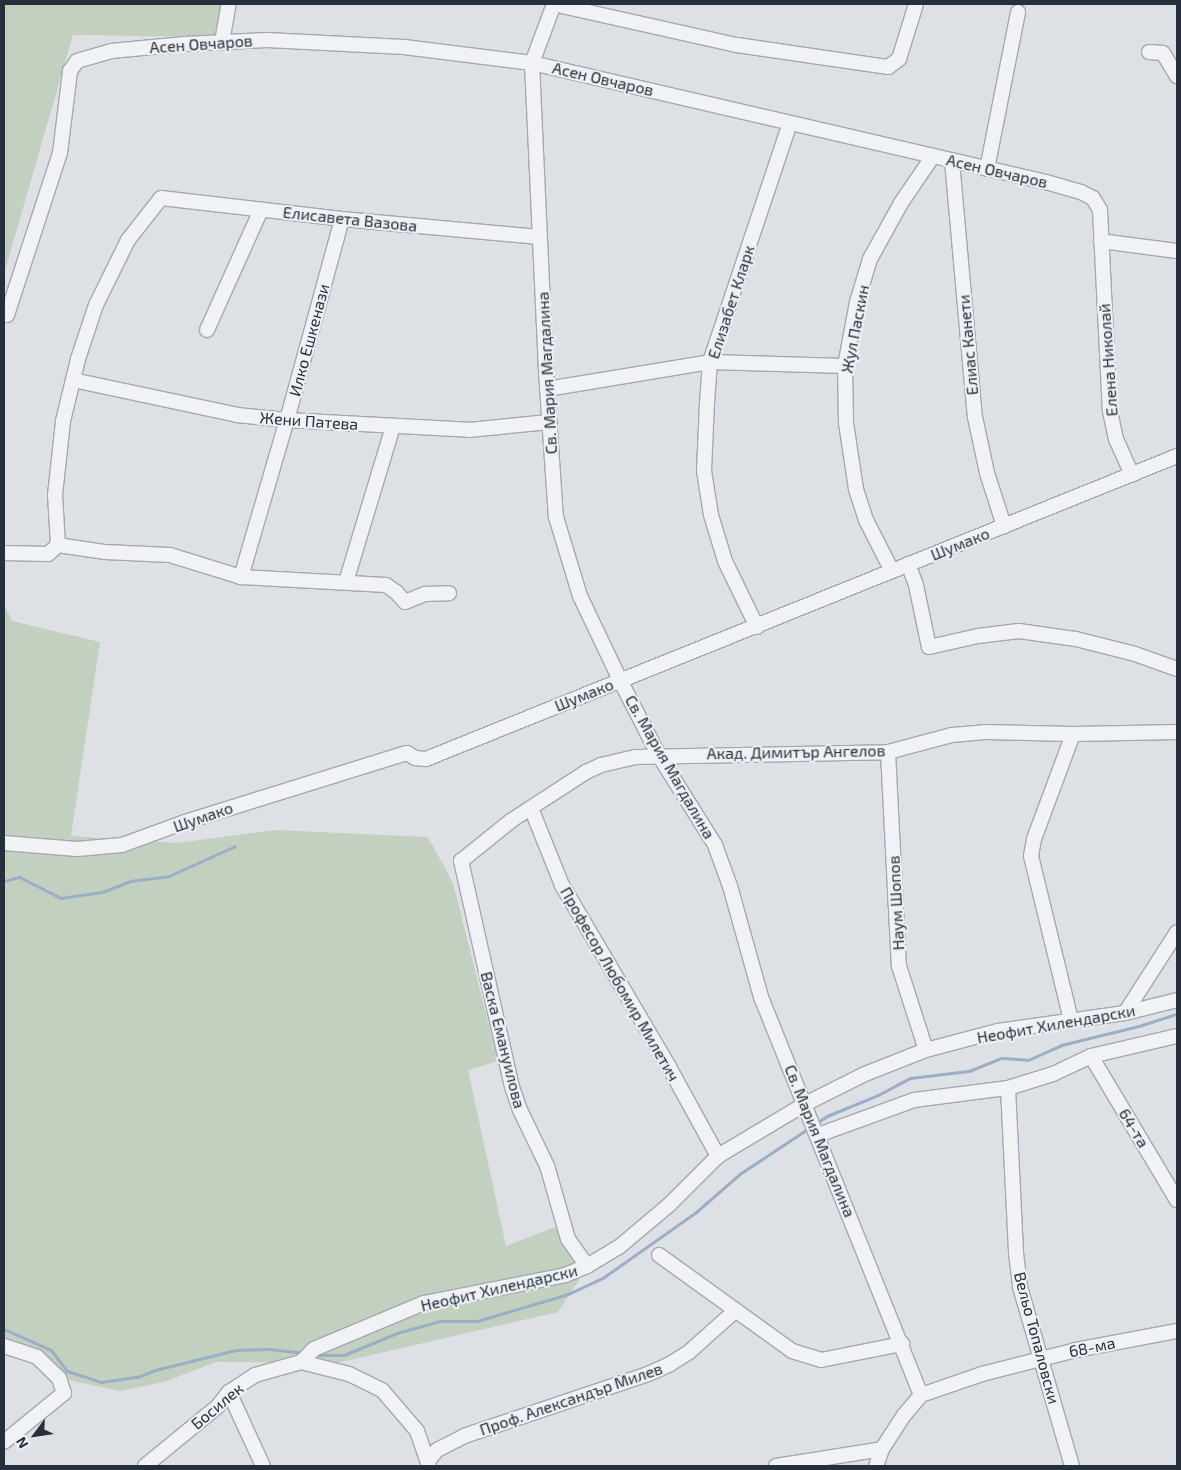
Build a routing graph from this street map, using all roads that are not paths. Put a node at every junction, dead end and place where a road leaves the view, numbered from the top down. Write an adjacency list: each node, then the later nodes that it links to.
1 (229, 4): 5 (street)
2 (554, 4): 3 (street); 7 (street, Св. Мария Магдалина)
3 (916, 4)
4 (1018, 12): 12 (street)
5 (222, 42): 7 (street, Асен Овчаров); 18 (street, Асен Овчаров)
6 (1149, 52): 8 (street)
7 (532, 63): 9 (street, Асен Овчаров); 15 (street, Св. Мария Магдалина)
8 (1177, 76)
9 (790, 123): 10 (street, Асен Овчаров); 20 (street, Елизабет Кларк)
10 (933, 156): 11 (street, Асен Овчаров); 21 (street, Жул Паскин)
11 (952, 161): 12 (street, Асен Овчаров); 29 (street, Елиас Канети)
12 (987, 169): 16 (street, Асен Овчаров)
13 (261, 210): 14 (street, Елисавета Вазова); 19 (street); 22 (street, Елисавета Вазова)
14 (342, 219): 15 (street, Елисавета Вазова); 24 (street, Илко Ешкенази)
15 (539, 236): 23 (street, Св. Мария Магдалина)
16 (1102, 241): 17 (street); 28 (street, Елена Николай)
17 (1177, 251)
18 (7, 315)
19 (208, 330)
20 (710, 362): 21 (street); 23 (street); 37 (street, Елизабет Кларк)
21 (845, 366): 33 (street, Жул Паскин)
22 (73, 380): 24 (street, Жени Патева); 30 (street)
23 (547, 389): 25 (street, Св. Мария Магдалина)
24 (287, 420): 26 (street, Жени Патева); 34 (street, Илко Ешкенази)
25 (549, 422): 26 (street, Жени Патева); 39 (street, Св. Мария Магдалина)
26 (393, 426): 35 (street)
27 (1177, 456): 28 (street, Шумако)
28 (1132, 474): 29 (street, Шумако)
29 (1004, 526): 32 (street, Шумако)
30 (58, 545): 31 (street); 34 (street)
31 (4, 552)
32 (908, 564): 33 (street, Шумако); 38 (street)
33 (892, 571): 37 (street, Шумако)
34 (241, 577): 35 (street)
35 (346, 582): 36 (street)
36 (450, 593)
37 (757, 627): 39 (street, Шумако)
38 (1177, 669)
39 (620, 680): 43 (street, Св. Мария Магдалина); 45 (street, Шумако)
40 (1177, 732): 41 (street, Акад. Димитър Ангелов)
41 (1073, 734): 42 (street, Акад. Димитър Ангелов); 50 (street)
42 (888, 752): 43 (street, Акад. Димитър Ангелов); 52 (street, Наум Шопов)
43 (658, 754): 44 (street, Акад. Димитър Ангелов); 55 (street, Св. Мария Магдалина)
44 (531, 808): 46 (street, Акад. Димитър Ангелов); 57 (street, Професор Любомир Милетич)
45 (4, 843)
46 (461, 861): 60 (street, Васка Емануилова)
47 (1177, 932): 49 (street)
48 (1177, 1000): 49 (street, Неофит Хилендарски)
49 (1125, 1013): 50 (street, Неофит Хилендарски)
50 (1071, 1020): 52 (street, Неофит Хилендарски)
51 (1177, 1036): 53 (street)
52 (926, 1050): 55 (street, Неофит Хилендарски)
53 (1091, 1056): 54 (street); 58 (street, 64-та)
54 (1008, 1088): 56 (street); 65 (street, Вельо Топаловски)
55 (805, 1104): 56 (street, Св. Мария Магдалина); 57 (street, Неофит Хилендарски)
56 (818, 1135): 63 (street, Св. Мария Магдалина)
57 (718, 1156): 60 (street, Неофит Хилендарски)
58 (1177, 1200)
59 (660, 1256): 61 (street)
60 (587, 1266): 66 (street, Неофит Хилендарски)
61 (735, 1311): 63 (street); 71 (street, Проф. Александър Милев)
62 (1177, 1331): 65 (street, 68-ма)
63 (902, 1344): 68 (street, Св. Мария Магдалина)
64 (4, 1346): 69 (street)
65 (1042, 1359): 68 (street, 68-ма); 76 (street, Вельо Топаловски)
66 (301, 1362): 67 (street, Босилек); 71 (street)
67 (229, 1392): 72 (street, Босилек); 73 (street)
68 (921, 1395): 70 (street)
69 (4, 1442)
70 (882, 1449): 74 (street); 75 (street)
71 (429, 1464)
72 (145, 1466)
73 (263, 1466)
74 (776, 1466)
75 (876, 1466)
76 (1072, 1466)

